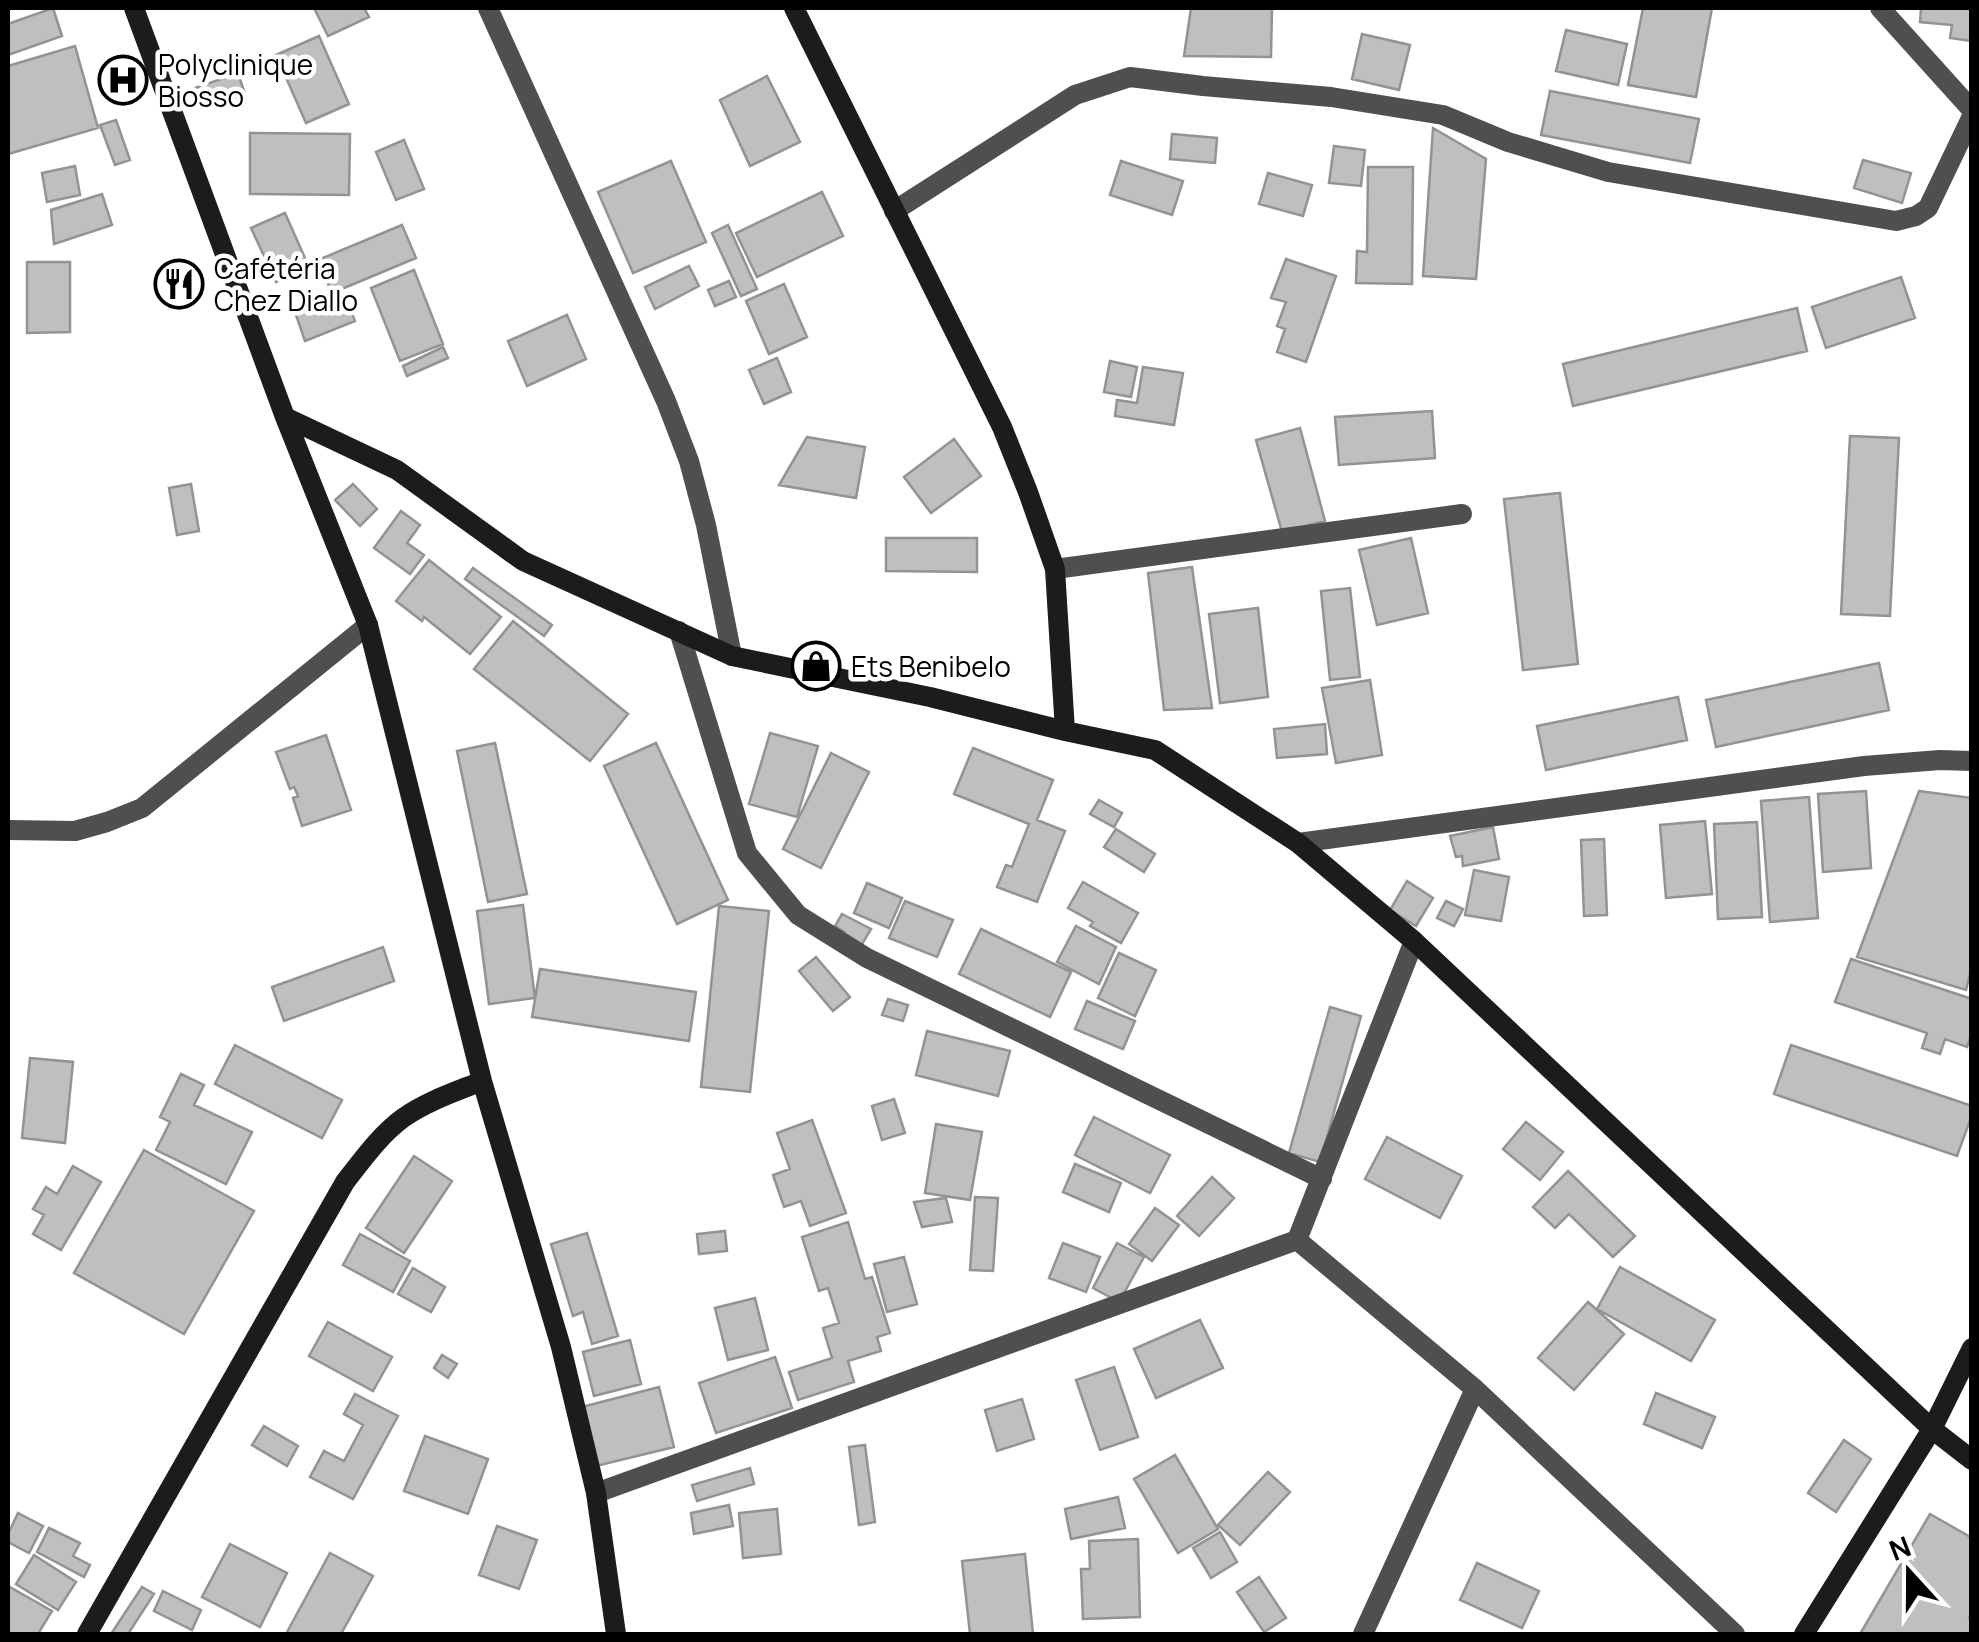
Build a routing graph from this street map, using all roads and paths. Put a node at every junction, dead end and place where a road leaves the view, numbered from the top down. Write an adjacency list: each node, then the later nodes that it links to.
1 (134, 8): 7 (main road)
2 (488, 8): 12 (street)
3 (794, 8): 6 (main road)
4 (1880, 8): 5 (street)
5 (1972, 113): 6 (street)
6 (894, 211): 9 (main road)
7 (285, 417): 10 (main road); 11 (main road)
8 (1462, 514): 9 (street)
9 (1054, 569): 13 (main road)
10 (368, 625): 15 (street); 18 (main road)
11 (679, 631): 12 (main road); 19 (street)
12 (732, 656): 13 (main road)
13 (1065, 731): 16 (main road)
14 (1972, 762): 16 (street)
15 (8, 830)
16 (1298, 843): 17 (main road)
17 (1414, 940): 19 (street); 23 (main road)
18 (482, 1081): 25 (main road); 26 (main road)
19 (1322, 1179): 20 (street)
20 (1296, 1240): 22 (street); 25 (street)
21 (1972, 1348): 23 (main road)
22 (1474, 1389): 28 (street); 29 (street)
23 (1932, 1428): 24 (main road); 30 (main road)
24 (1972, 1460)
25 (596, 1493): 27 (main road)
26 (87, 1634)
27 (616, 1634)
28 (1363, 1634)
29 (1736, 1634)
30 (1804, 1634)

